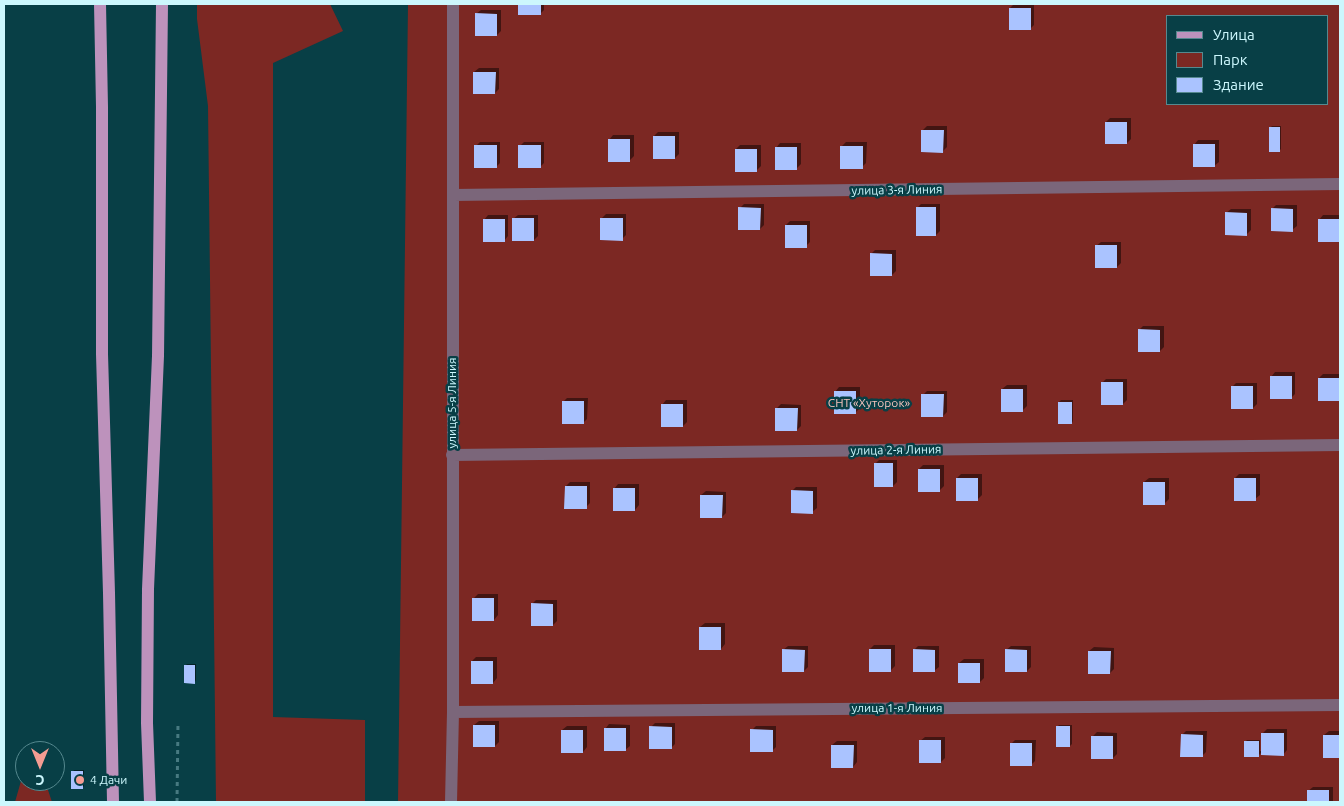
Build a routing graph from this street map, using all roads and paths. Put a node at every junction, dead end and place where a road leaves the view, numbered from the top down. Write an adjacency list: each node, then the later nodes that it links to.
1 (100, 4): 11 (main road)
2 (162, 4): 12 (main road)
3 (453, 4): 5 (street, улица 5-я Линия)
4 (1340, 184): 5 (street, улица 3-я Линия)
5 (453, 195): 7 (street, улица 5-я Линия)
6 (1340, 445): 7 (street, улица 2-я Линия)
7 (452, 455): 9 (street, улица 5-я Линия)
8 (1340, 705): 9 (street, улица 1-я Линия)
9 (453, 712): 14 (street, улица 5-я Линия)
10 (178, 723): 13 (path)
11 (113, 802)
12 (150, 802)
13 (177, 802)
14 (451, 802)

